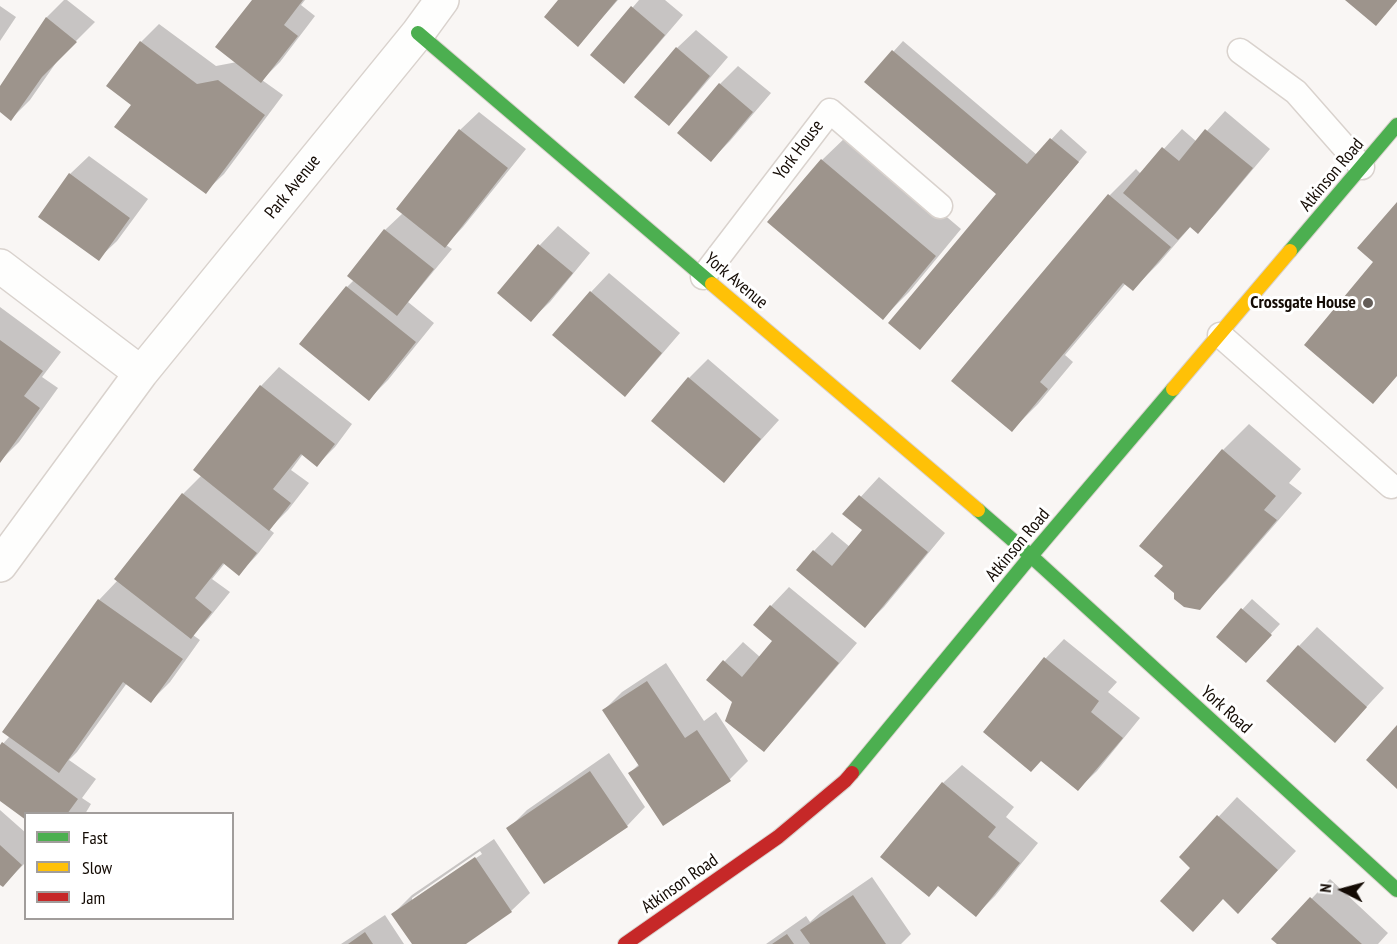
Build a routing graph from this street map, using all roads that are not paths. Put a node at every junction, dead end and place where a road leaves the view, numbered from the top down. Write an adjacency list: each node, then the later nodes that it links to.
1 (442, 0): 2 (street, Park Avenue)
2 (418, 33): 8 (street, York Avenue); 10 (street, Park Avenue)
3 (1240, 51): 5 (lane)
4 (1397, 125): 5 (street, Atkinson Road)
5 (1362, 167): 9 (street, Atkinson Road)
6 (940, 206): 8 (lane, York House)
7 (0, 266): 10 (street)
8 (703, 277): 12 (street, York Avenue)
9 (1220, 335): 11 (lane); 12 (street, Atkinson Road)
10 (141, 373): 13 (street, Park Avenue)
11 (1392, 486)
12 (1031, 556): 14 (street, York Road); 15 (street, Atkinson Road)
13 (0, 565)
14 (1397, 890)
15 (625, 944)

